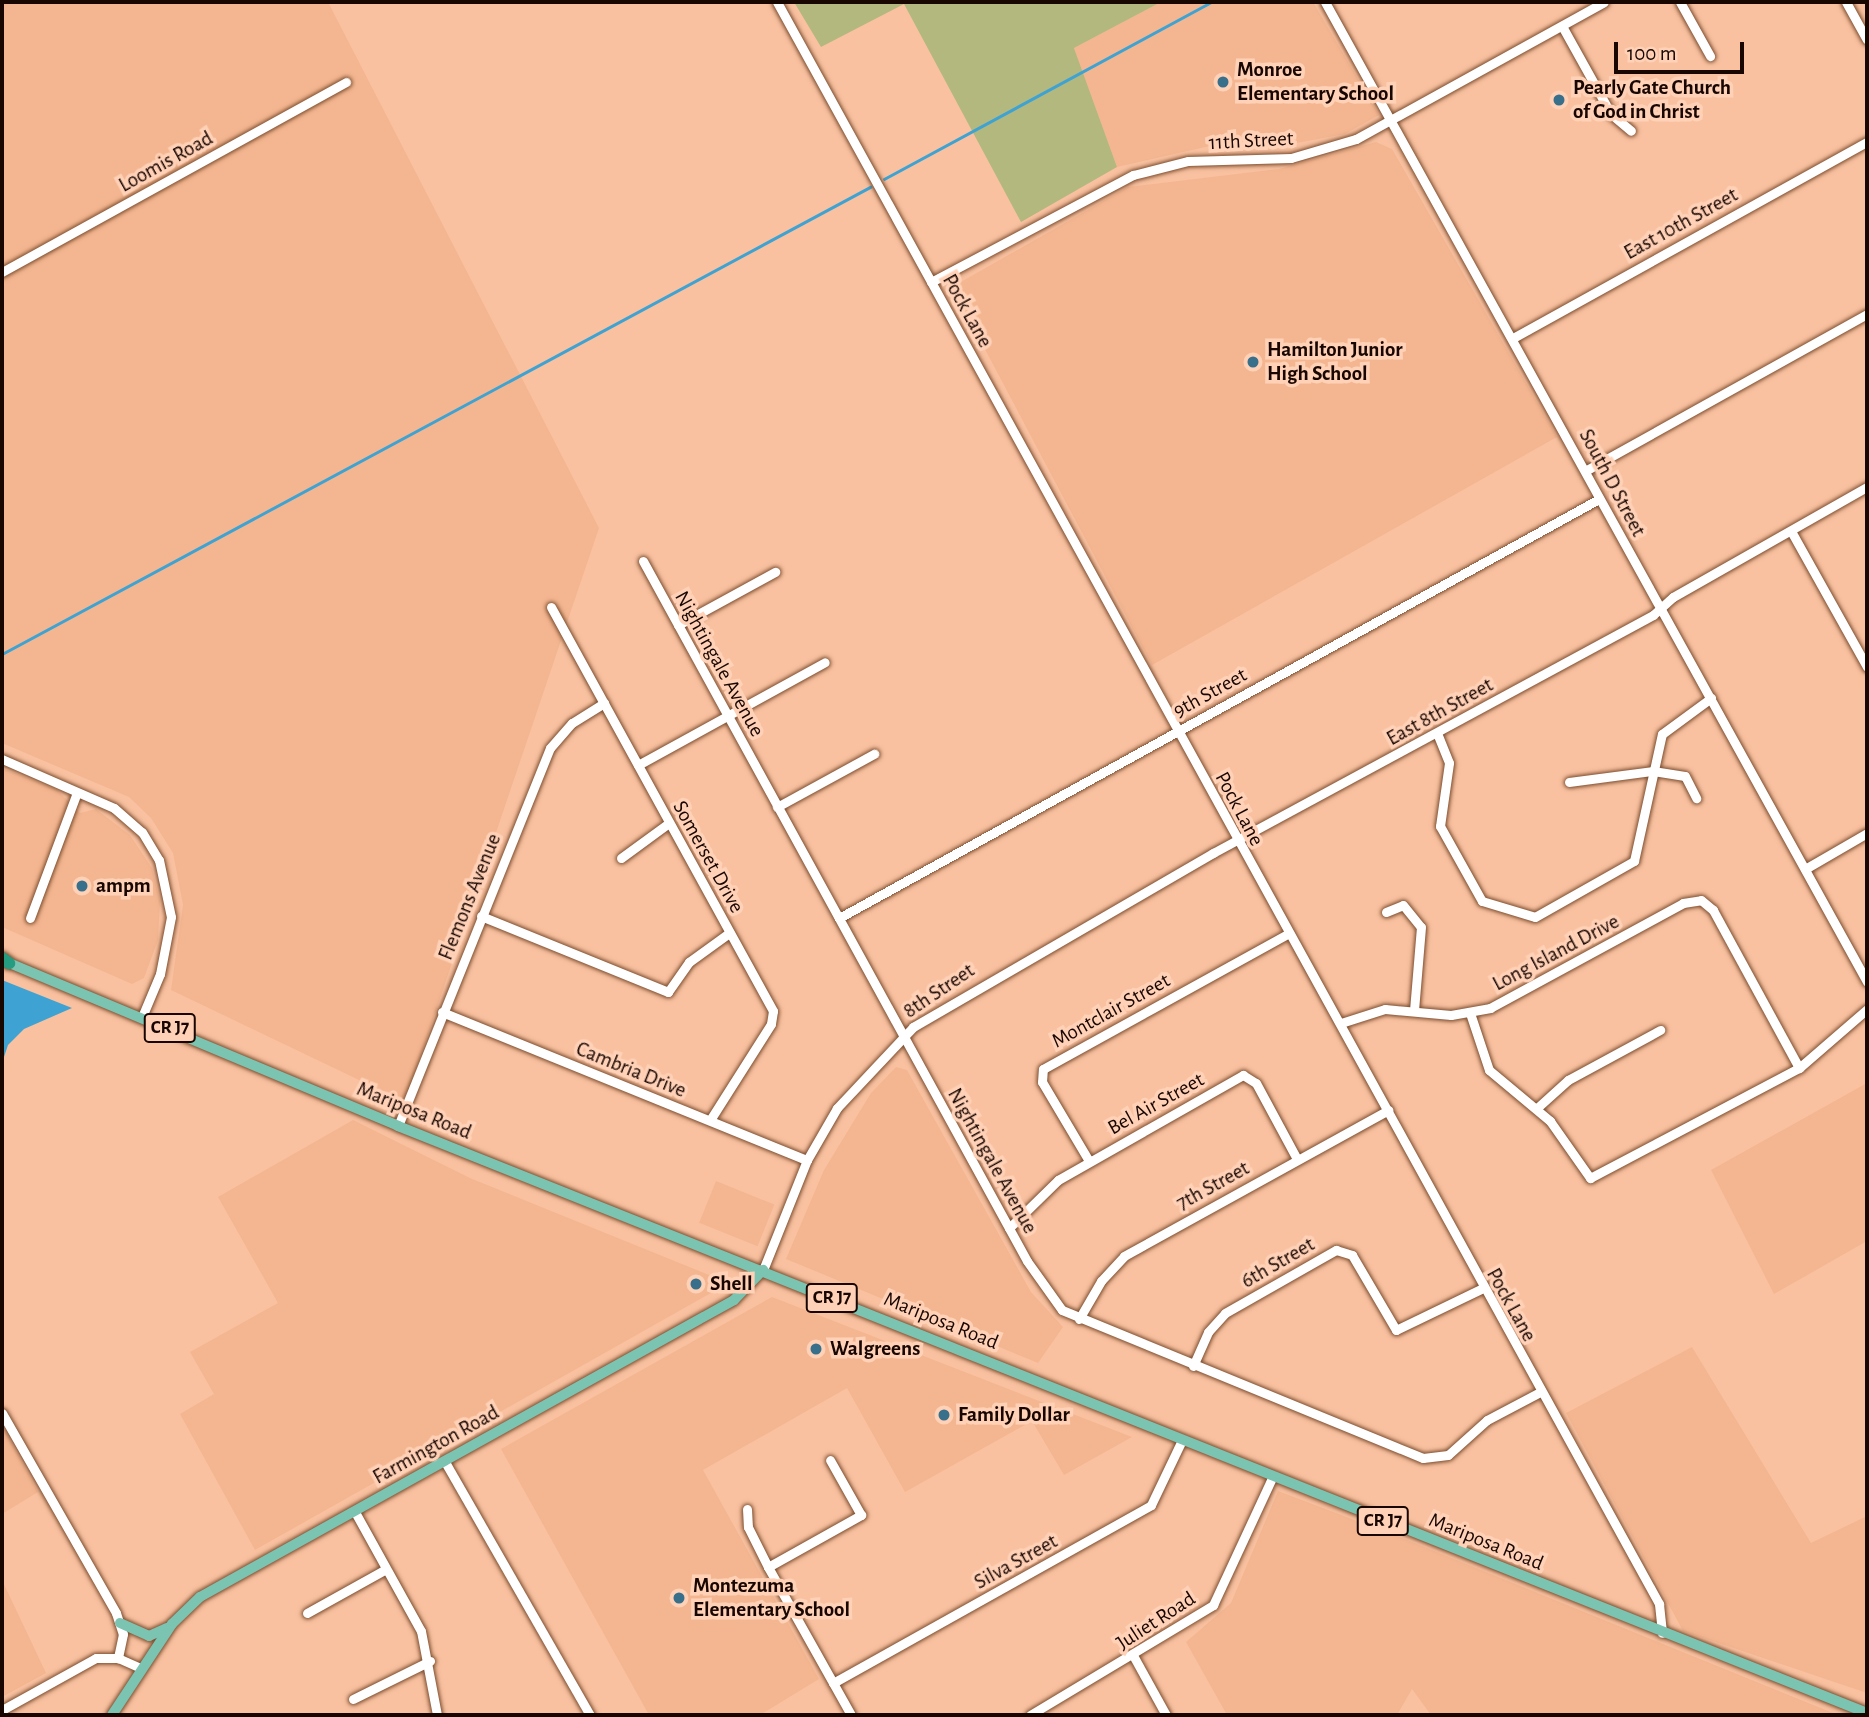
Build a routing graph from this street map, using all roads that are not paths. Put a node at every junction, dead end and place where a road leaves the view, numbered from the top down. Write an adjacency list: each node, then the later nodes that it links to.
1 (777, 2): 14 (street, Pock Lane)
2 (1325, 2): 10 (street, South D Street)
3 (1604, 2): 6 (street, 11th Street)
4 (1680, 2): 8 (street)
5 (1846, 2): 7 (street)
6 (1562, 26): 10 (street, 11th Street); 11 (street)
7 (1867, 40)
8 (1710, 56)
9 (346, 82): 13 (street, Loomis Road)
10 (1392, 121): 14 (street, 11th Street); 16 (street, South D Street)
11 (1631, 131)
12 (1867, 142): 16 (street, East 10th Street)
13 (2, 272)
14 (932, 282): 31 (street, Pock Lane)
15 (1867, 314): 17 (street)
16 (1513, 338): 17 (street, South D Street)
17 (1585, 471): 19 (street, South D Street)
18 (1867, 487): 20 (street, East 8th Street)
19 (1599, 499): 24 (street, South D Street); 31 (street, 9th Street)
20 (1791, 531): 24 (street, East 8th Street); 27 (street)
21 (643, 561): 25 (street, Nightingale Avenue)
22 (775, 572): 25 (street)
23 (551, 607): 29 (street, Somerset Drive)
24 (1661, 609): 28 (street, South D Street); 32 (street, East 8th Street)
25 (678, 625): 30 (street, Nightingale Avenue)
26 (825, 662): 30 (street)
27 (1867, 667)
28 (1711, 698): 36 (street); 45 (street, South D Street)
29 (604, 703): 35 (street, Somerset Drive); 47 (street, Flemons Avenue)
30 (727, 716): 35 (street); 40 (street, Nightingale Avenue)
31 (1178, 730): 43 (street, Pock Lane); 49 (street, 9th Street)
32 (1437, 733): 36 (street); 43 (street, East 8th Street)
33 (874, 754): 40 (street)
34 (2, 759): 38 (street)
35 (638, 765): 41 (street, Somerset Drive)
36 (1653, 771): 37 (street); 39 (street)
37 (1569, 782)
38 (77, 792): 48 (street); 58 (street)
39 (1696, 798)
40 (777, 807): 49 (street, Nightingale Avenue)
41 (669, 823): 44 (street); 50 (street, Somerset Drive)
42 (1867, 833): 45 (street)
43 (1236, 841): 51 (street, Pock Lane); 61 (street, 8th Street)
44 (621, 858)
45 (1805, 869): 53 (street, South D Street)
46 (1386, 912): 55 (street)
47 (481, 916): 50 (street); 56 (street, Flemons Avenue)
48 (30, 918)
49 (839, 918): 61 (street, Nightingale Avenue)
50 (729, 933): 65 (street, Somerset Drive)
51 (1289, 934): 59 (street, Pock Lane); 69 (street, Montclair Street)
52 (4, 961): 58 (main road, Mariposa Road / CR J7)
53 (1867, 982)
54 (1867, 1009): 62 (street)
55 (1414, 1011): 57 (street, Long Island Drive); 59 (street, Long Island Drive)
56 (442, 1012): 65 (street, Cambria Drive); 66 (street, Flemons Avenue)
57 (1471, 1013): 62 (street, Long Island Drive); 63 (street)
58 (142, 1017): 66 (main road, Mariposa Road / CR J7)
59 (1341, 1023): 64 (street, Pock Lane)
60 (1660, 1030): 63 (street)
61 (904, 1037): 68 (street, 8th Street); 70 (street, Nightingale Avenue)
62 (1799, 1068): 63 (street)
63 (1537, 1108)
64 (1388, 1110): 67 (street, 7th Street); 72 (street, Pock Lane)
65 (710, 1120): 68 (street, Cambria Drive)
66 (398, 1126): 71 (main road, Mariposa Road / CR J7)
67 (1297, 1159): 69 (street, Bel Air Street); 73 (street, 7th Street)
68 (807, 1160): 71 (street, 8th Street)
69 (1089, 1161): 70 (street, Bel Air Street)
70 (1009, 1228): 73 (street, Nightingale Avenue)
71 (763, 1270): 77 (main road, Mariposa Road / CR J7); 79 (main road, Farmington Road)
72 (1481, 1289): 74 (street, 6th Street); 75 (street, Pock Lane)
73 (1079, 1319): 74 (street, Nightingale Avenue)
74 (1193, 1366): 75 (street, Nightingale Avenue)
75 (1540, 1392): 88 (street, Pock Lane)
76 (2, 1413): 86 (street)
77 (1182, 1440): 80 (main road, Mariposa Road / CR J7); 93 (street, Silva Street)
78 (830, 1460): 83 (street)
79 (445, 1462): 82 (main road, Farmington Road); 99 (street)
80 (1273, 1476): 88 (main road, Mariposa Road / CR J7); 89 (street, Juliet Road)
81 (747, 1509): 83 (street)
82 (355, 1512): 84 (street); 87 (main road, Farmington Road)
83 (768, 1567): 93 (street)
84 (386, 1569): 85 (street); 91 (street)
85 (307, 1613)
86 (120, 1623): 87 (main road); 90 (street)
87 (172, 1624): 92 (main road, Farmington Road)
88 (1662, 1633): 96 (main road, Mariposa Road / CR J7)
89 (1133, 1657): 101 (street, Juliet Road); 102 (street)
90 (118, 1658): 92 (street); 95 (street)
91 (430, 1661): 94 (street); 98 (street)
92 (140, 1668): 97 (main road, Farmington Road)
93 (834, 1683): 100 (street)
94 (353, 1699)
95 (2, 1710)
96 (1865, 1714)
97 (112, 1715)
98 (437, 1715)
99 (590, 1715)
100 (851, 1715)
101 (1030, 1715)
102 (1166, 1715)

